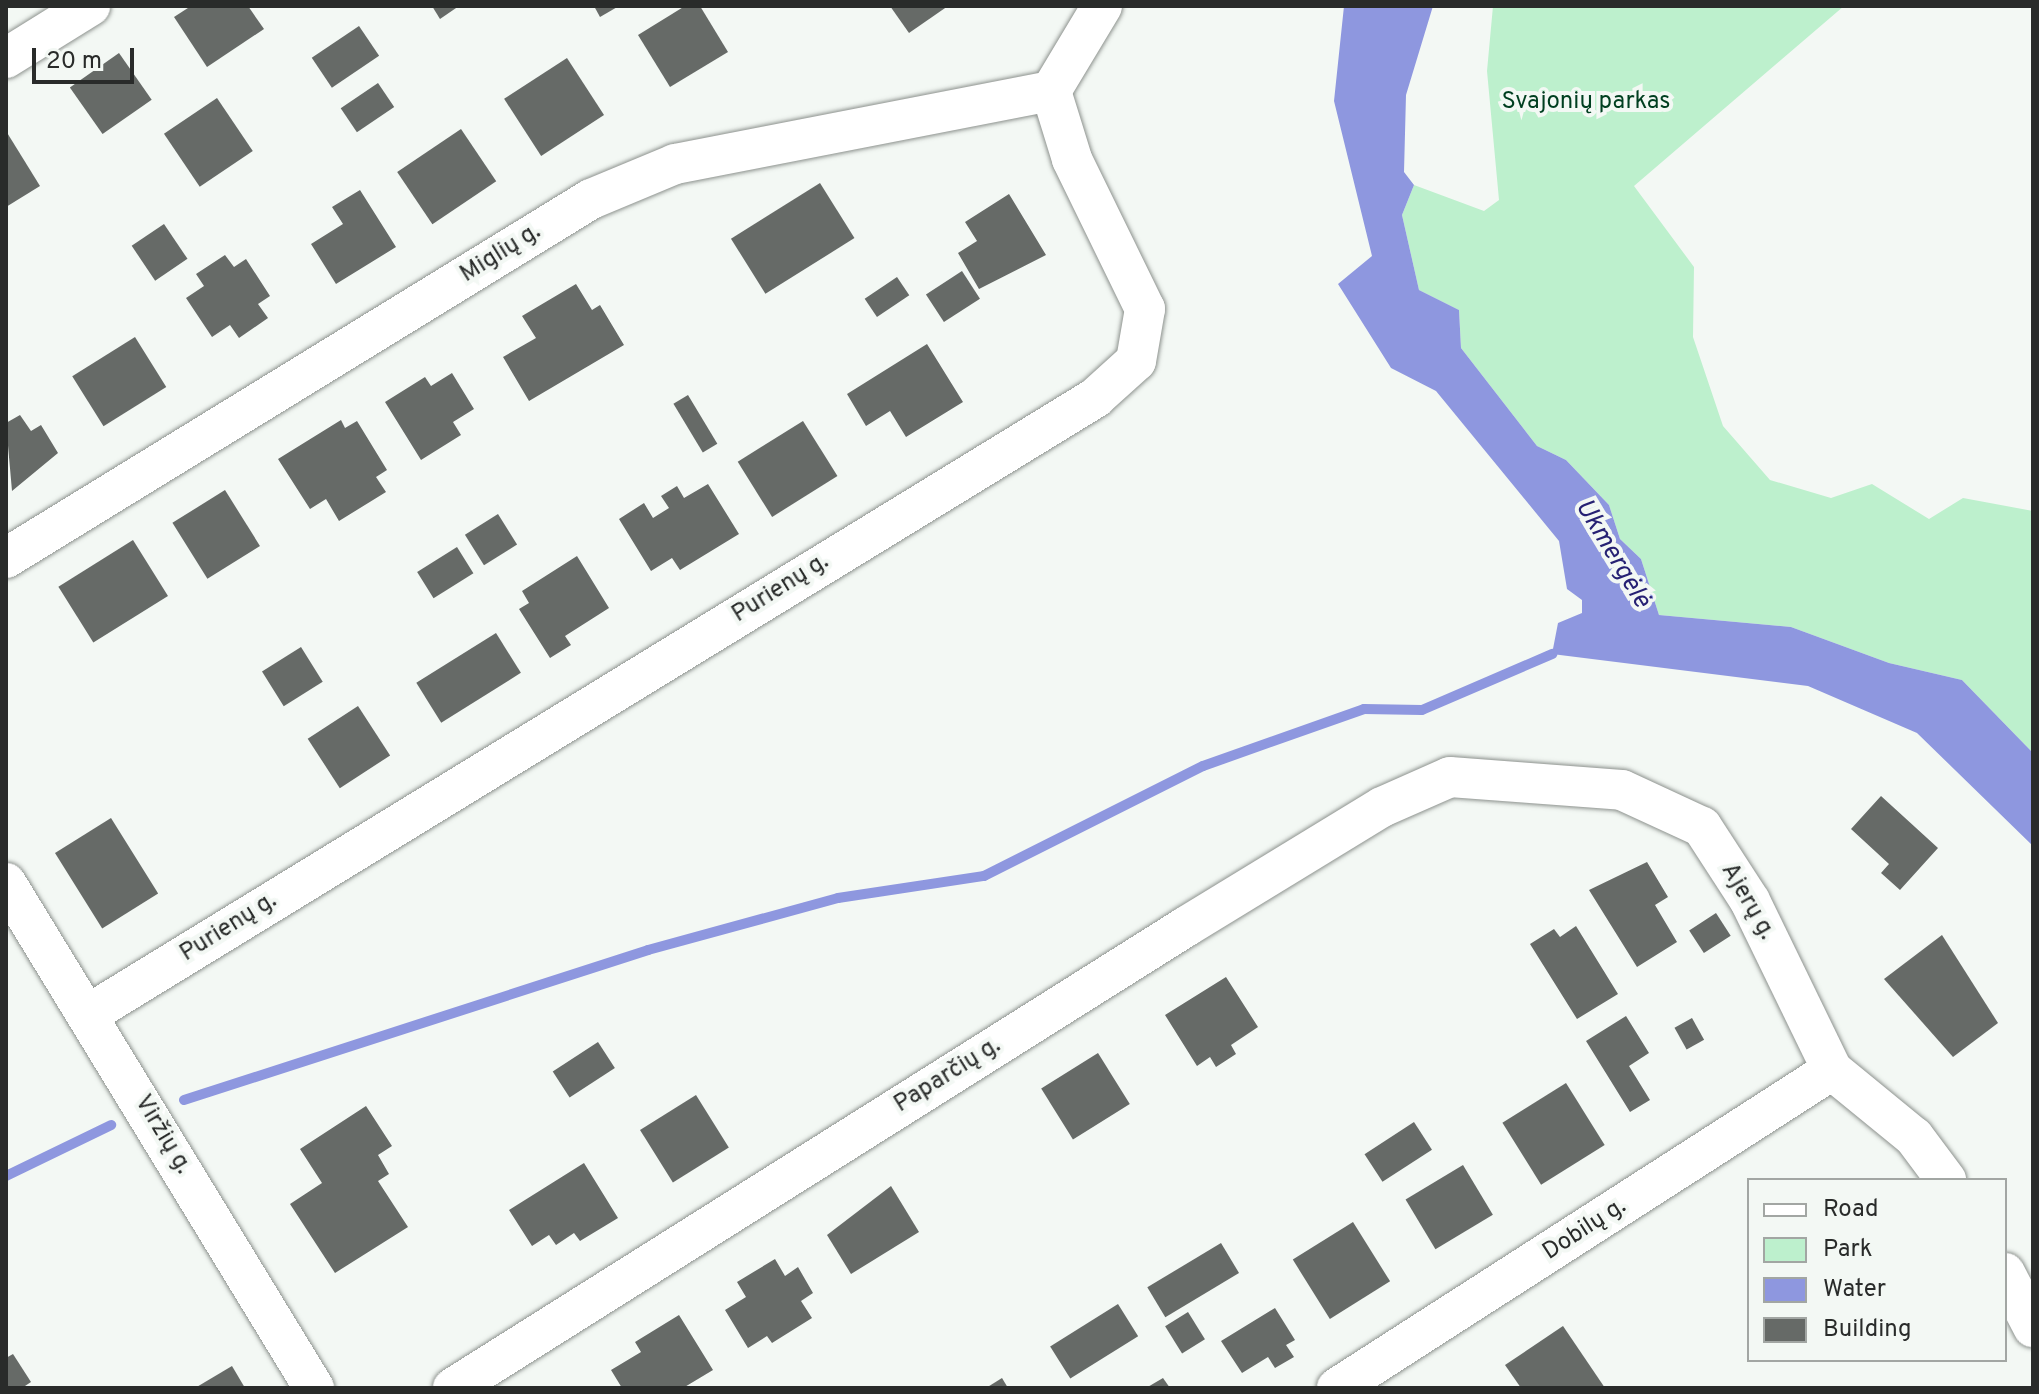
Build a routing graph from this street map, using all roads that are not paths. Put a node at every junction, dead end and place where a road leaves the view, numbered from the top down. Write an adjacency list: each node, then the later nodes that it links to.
1 (90, 6): 3 (street)
2 (1102, 6): 4 (street)
3 (6, 58)
4 (1051, 91): 5 (street, Miglių g.); 8 (street, Purienų g.)
5 (6, 558)
6 (1450, 777): 9 (street, Ajerų g.); 14 (street, Paparčių g.)
7 (6, 883): 8 (street, Viržių g.)
8 (89, 1014): 13 (street, Viržių g.)
9 (1832, 1070): 10 (street, Ajerų g.); 15 (street, Dobilų g.)
10 (1945, 1178)
11 (2007, 1277): 12 (street)
12 (2033, 1327)
13 (314, 1388)
14 (453, 1388)
15 (1337, 1388)

